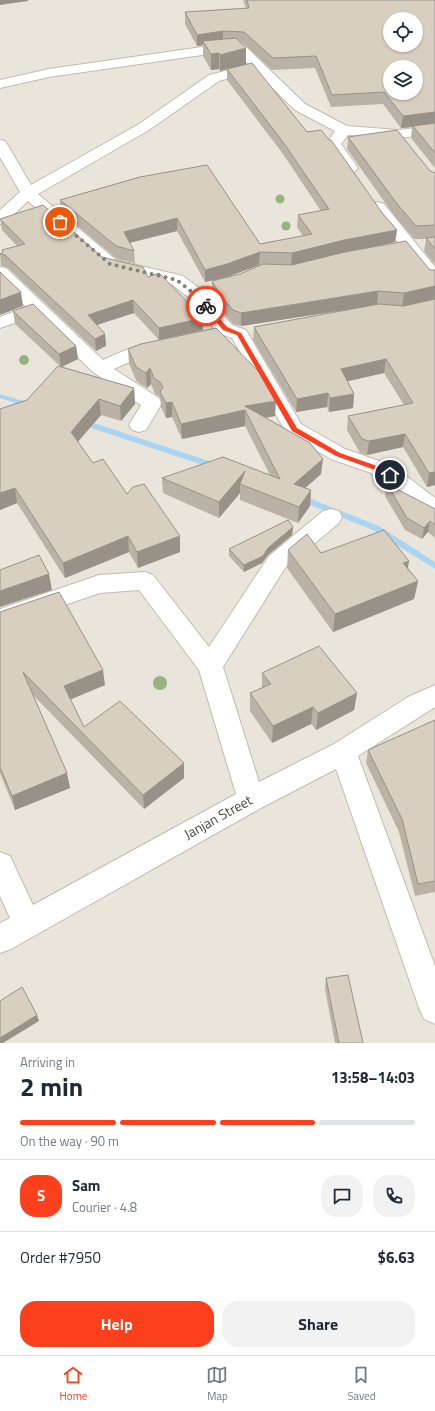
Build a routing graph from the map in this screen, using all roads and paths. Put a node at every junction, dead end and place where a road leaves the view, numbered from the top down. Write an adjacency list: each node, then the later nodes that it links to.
1 (259, 67): 2 (street); 3 (street); 7 (street)
2 (0, 84)
3 (344, 130): 4 (street); 6 (street)
4 (435, 130)
5 (0, 144): 7 (street)
6 (361, 183)
7 (28, 193): 9 (street); 15 (street)
8 (370, 196): 11 (street)
9 (0, 219)
10 (429, 245): 11 (street)
11 (402, 248): 13 (street)
12 (0, 272): 16 (street)
13 (435, 278)
14 (213, 287): 15 (street)
15 (192, 292): 18 (street)
16 (38, 308): 17 (street); 21 (street)
17 (0, 323)
18 (247, 333): 19 (street); 23 (street)
19 (206, 337)
20 (170, 345): 21 (street)
21 (100, 368): 22 (street)
22 (139, 425)
23 (435, 510)
24 (331, 517): 26 (street)
25 (0, 618): 26 (street)
26 (210, 666): 29 (street)
27 (435, 695): 28 (street, Janjan Street)
28 (343, 752): 29 (street, Janjan Street); 33 (street)
29 (251, 799): 31 (street, Janjan Street)
30 (0, 865): 31 (street)
31 (27, 923): 32 (street, Janjan Street)
32 (0, 939)
33 (435, 1008)

